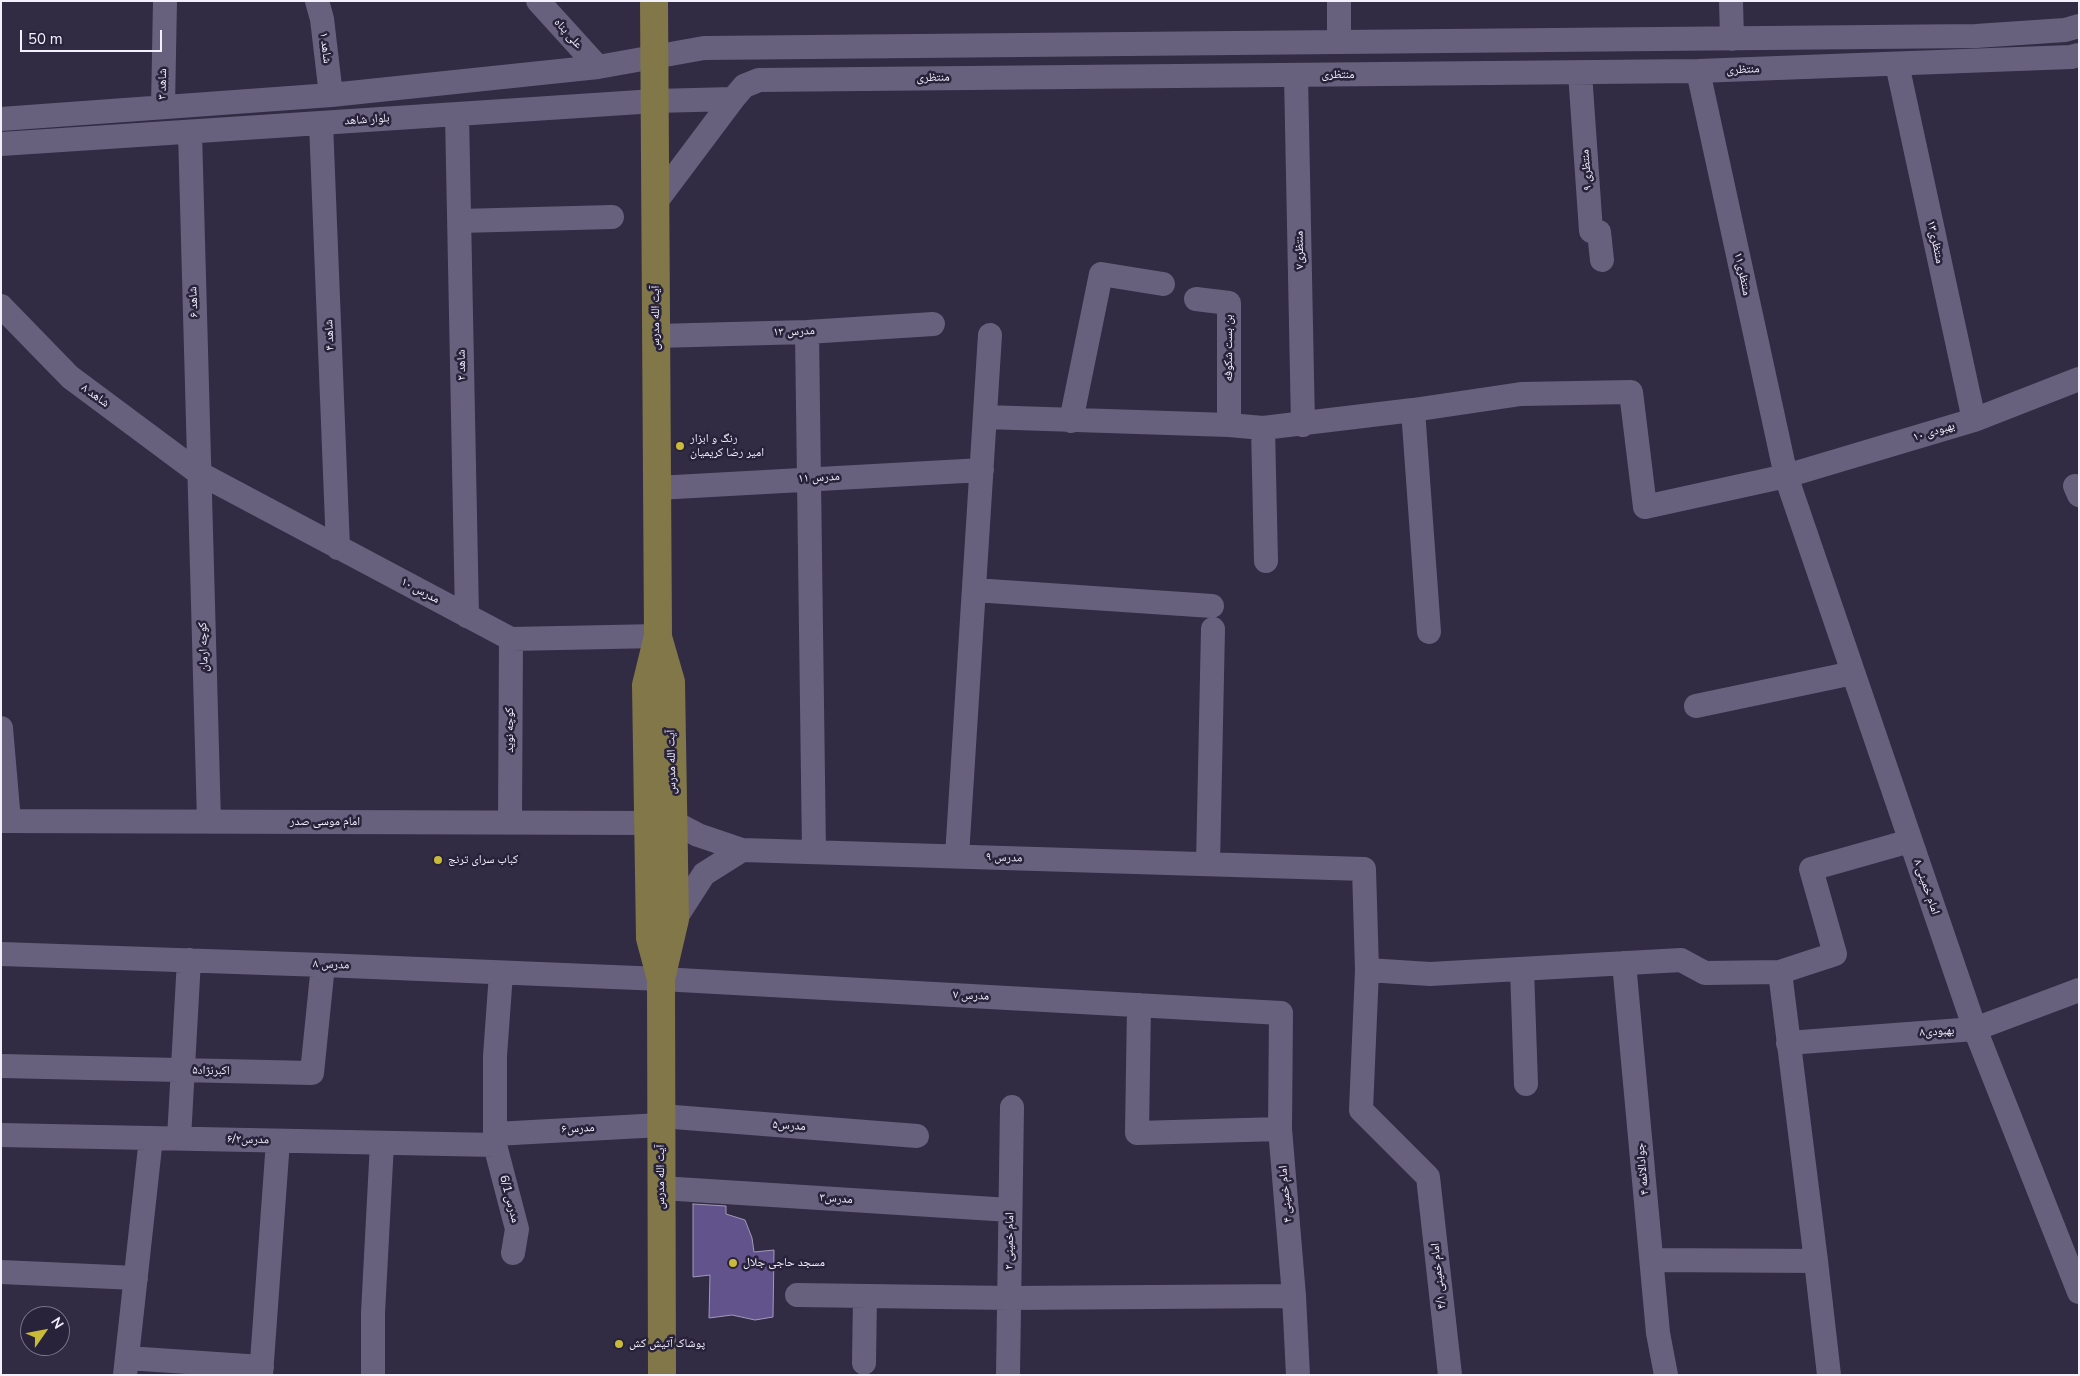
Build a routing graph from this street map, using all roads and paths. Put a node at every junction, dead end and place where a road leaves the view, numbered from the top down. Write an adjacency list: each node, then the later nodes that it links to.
1 (165, 1): 24 (street, شاهد ۳)
2 (317, 1): 21 (street, شاهد ۱)
3 (538, 1): 16 (street, علی پناه)
4 (654, 1): 13 (main road, آیت الله مدرس)
5 (1338, 1): 10 (street)
6 (1731, 1): 9 (street)
7 (2079, 26): 8 (street)
8 (1976, 36): 9 (street); 14 (street)
9 (1732, 39): 10 (street)
10 (1339, 42): 11 (street)
11 (860, 46): 13 (street); 20 (street)
12 (2079, 55): 14 (street, منتظری)
13 (654, 56): 16 (street); 23 (main road, آیت الله مدرس)
14 (1976, 61): 15 (street, منتظری)
15 (1897, 64): 17 (street, منتظری); 44 (street, منتظری۱۳)
16 (598, 67): 21 (street)
17 (1698, 72): 18 (street, منتظری); 51 (street, منتظری۱۱)
18 (1580, 73): 19 (street, منتظری); 33 (street, منتظری ۹)
19 (1296, 75): 20 (street, منتظری); 47 (street, منتظری۷)
20 (861, 79): 22 (street, منتظری)
21 (331, 95): 24 (street)
22 (733, 98): 23 (street, بلوار شاهد); 30 (street, منتظری)
23 (655, 101): 25 (street, بلوار شاهد); 30 (main road, آیت الله مدرس)
24 (163, 107): 26 (street)
25 (457, 114): 27 (street, بلوار شاهد); 32 (street, شاهد ۲)
26 (1, 119)
27 (321, 123): 28 (street, بلوار شاهد); 54 (street, شاهد ۴)
28 (190, 132): 29 (street, بلوار شاهد); 50 (street, شاهد ۶)
29 (1, 144)
30 (655, 203): 40 (main road, آیت الله مدرس)
31 (612, 217): 32 (street)
32 (460, 221): 57 (street, شاهد ۲)
33 (1602, 260)
34 (1163, 284): 45 (street)
35 (1196, 299): 46 (street, بن بست شکوفه)
36 (1, 306): 50 (street, شاهد ۸)
37 (932, 324): 38 (street, مدرس ۱۳)
38 (807, 332): 40 (street, مدرس ۱۳); 52 (street)
39 (990, 335): 43 (street)
40 (656, 336): 53 (main road, آیت الله مدرس)
41 (2079, 379): 44 (street, بهبودی ۱۰)
42 (1414, 410): 47 (street); 51 (street, بهبودی ۱۰); 58 (street)
43 (985, 418): 45 (street); 49 (street)
44 (1974, 420): 51 (street, بهبودی ۱۰)
45 (1071, 421): 46 (street)
46 (1229, 425): 48 (street)
47 (1303, 425): 48 (street)
48 (1263, 428): 55 (street)
49 (982, 470): 52 (street, مدرس ۱۱); 56 (street)
50 (199, 473): 54 (street, مدرس ۱۰); 65 (street, کوچه ارمان)
51 (1786, 476): 61 (street, امام خمینی ۸)
52 (810, 479): 53 (street, مدرس ۱۱); 70 (street)
53 (657, 488): 59 (main road, آیت الله مدرس)
54 (338, 548): 57 (street, مدرس ۱۰)
55 (1266, 561)
56 (974, 590): 71 (street); 72 (street)
57 (467, 616): 60 (street, مدرس ۱۰)
58 (1429, 632)
59 (658, 636): 60 (street, مدرس ۱۰); 67 (main road, آیت الله مدرس)
60 (511, 639): 66 (street, کوچه نوید)
61 (1853, 673): 62 (street); 68 (street, امام خمینی ۸)
62 (1696, 706)
63 (1, 728): 64 (street)
64 (5, 820): 65 (street, امام موسی صدر)
65 (209, 822): 66 (street, امام موسی صدر)
66 (510, 822): 67 (street, امام موسی صدر)
67 (661, 822): 69 (street, مدرس ۹); 73 (main road, آیت الله مدرس); 82 (main road, آیت الله مدرس)
68 (1910, 841): 80 (street); 86 (street, امام خمینی ۸)
69 (742, 850): 70 (street, مدرس ۹); 73 (street)
70 (814, 852): 71 (street, مدرس ۹)
71 (957, 856): 72 (street, مدرس ۹)
72 (1208, 864): 79 (street, مدرس ۹)
73 (675, 919): 82 (main road, آیت الله مدرس)
74 (1, 954): 75 (street, مدرس ۸)
75 (189, 960): 77 (street, مدرس ۸); 89 (street)
76 (1624, 963): 78 (street); 80 (street); 104 (street, جوادالائمه ۴)
77 (324, 965): 81 (street, مدرس ۸); 89 (street, اکبرنژاد۵)
78 (1522, 969): 79 (street); 90 (street)
79 (1367, 970): 120 (street, امام خمینی ۴/۱)
80 (1780, 972): 87 (street)
81 (502, 973): 82 (street, مدرس ۸); 98 (street, مدرس 6/1)
82 (661, 979): 84 (street, مدرس ۷); 92 (main road, آیت الله مدرس)
83 (2079, 990): 86 (street, بهبودی۸)
84 (1139, 1005): 85 (street, مدرس ۷); 93 (street)
85 (1281, 1013): 93 (street, امام خمینی ۴)
86 (1974, 1029): 87 (street, بهبودی۸); 108 (street, امام خمینی ۸)
87 (1788, 1043): 105 (street)
88 (1, 1066): 89 (street, اکبرنژاد۵)
89 (183, 1070): 97 (street)
90 (1526, 1084)
91 (1012, 1108): 102 (street, امام خمینی ۲)
92 (661, 1121): 95 (street, مدرس۵); 98 (street, مدرس۶); 101 (main road, آیت الله مدرس)
93 (1280, 1129): 111 (street, امام خمینی ۴)
94 (1, 1134): 96 (street, مدرس۶/۲)
95 (917, 1136)
96 (152, 1138): 97 (street, مدرس۶/۲); 107 (street)
97 (179, 1138): 99 (street, مدرس۶/۲)
98 (495, 1140): 100 (street, مدرس۶/۲); 103 (street, مدرس 6/1)
99 (278, 1141): 100 (street, مدرس۶/۲); 115 (street)
100 (382, 1143): 116 (street)
101 (661, 1188): 102 (street, مدرس۳); 117 (main road, آیت الله مدرس)
102 (1010, 1210): 112 (street, امام خمینی ۲)
103 (513, 1253)
104 (1652, 1260): 105 (street); 121 (street, جوادالائمه ۴)
105 (1816, 1262): 122 (street)
106 (1, 1272): 107 (street)
107 (136, 1278): 114 (street)
108 (2079, 1292)
109 (797, 1295): 110 (street)
110 (865, 1296): 112 (street); 113 (street)
111 (1294, 1296): 112 (street); 119 (street, امام خمینی ۴)
112 (1009, 1298): 118 (street, امام خمینی ۲)
113 (864, 1363)
114 (126, 1367): 115 (street)
115 (262, 1371)
116 (373, 1375)
117 (662, 1375)
118 (1008, 1375)
119 (1298, 1375)
120 (1450, 1375)
121 (1666, 1375)
122 (1828, 1375)

